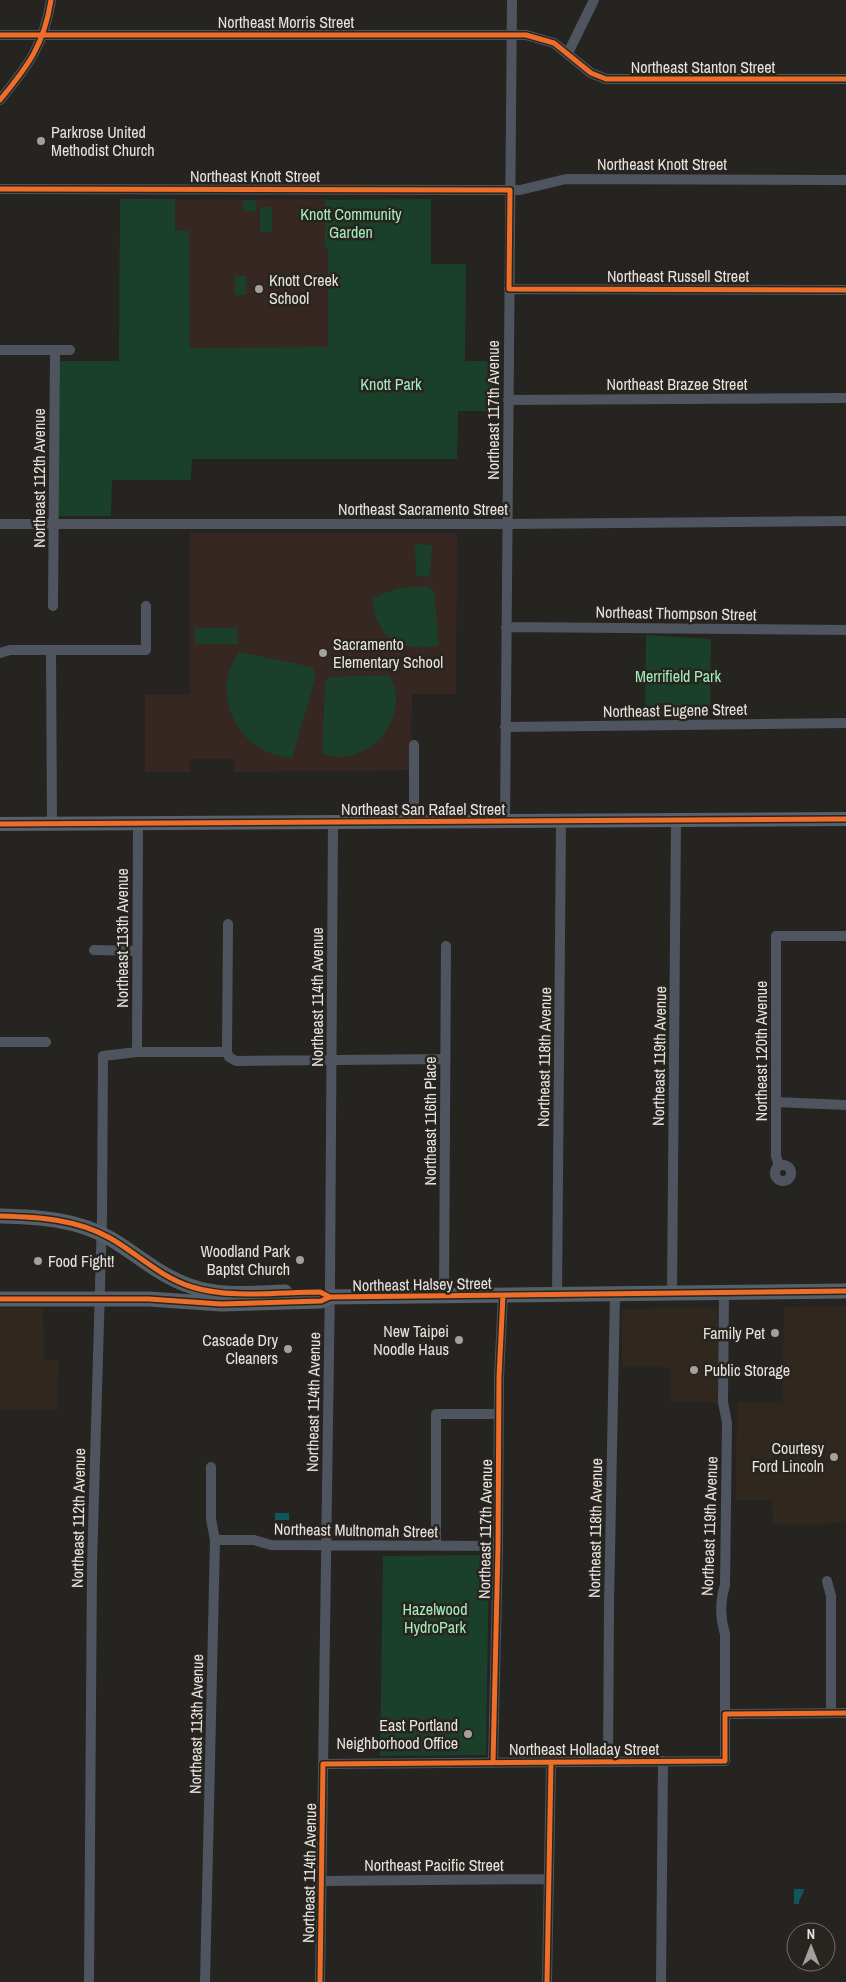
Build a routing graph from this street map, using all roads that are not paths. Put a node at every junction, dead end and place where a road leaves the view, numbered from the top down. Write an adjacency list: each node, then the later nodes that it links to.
1 (51, 0): 6 (street)
2 (512, 0): 4 (street, Northeast 117th Avenue)
3 (594, 0): 7 (street)
4 (512, 34): 6 (street, Northeast Morris Street); 7 (street, Northeast Morris Street); 12 (street, Northeast 117th Avenue)
5 (0, 35): 6 (street, Northeast Morris Street)
6 (43, 36): 9 (street)
7 (568, 53): 8 (street, Northeast Stanton Street)
8 (846, 80)
9 (0, 100)
10 (846, 180): 12 (street, Northeast Knott Street)
11 (0, 189): 12 (street, Northeast Knott Street)
12 (510, 190): 13 (street, Northeast 117th Avenue)
13 (509, 289): 14 (street, Northeast Russell Street); 19 (street, Northeast 117th Avenue)
14 (846, 290)
15 (0, 350): 16 (street)
16 (55, 350): 17 (street); 22 (street, Northeast 112th Avenue)
17 (70, 350)
18 (846, 398): 19 (street, Northeast Brazee Street)
19 (508, 400): 23 (street, Northeast 117th Avenue)
20 (846, 521): 23 (street, Northeast Sacramento Street)
21 (0, 524): 22 (street, Northeast Sacramento Street)
22 (54, 524): 23 (street, Northeast Sacramento Street); 24 (street, Northeast 112th Avenue)
23 (507, 524): 26 (street, Northeast 117th Avenue)
24 (53, 606)
25 (146, 606): 28 (street)
26 (506, 627): 27 (street, Northeast Thompson Street); 31 (street, Northeast 117th Avenue)
27 (846, 630)
28 (51, 650): 29 (street); 41 (street)
29 (0, 653)
30 (846, 723): 31 (street, Northeast Eugene Street)
31 (505, 727): 37 (street, Northeast 117th Avenue)
32 (414, 745): 36 (street)
33 (846, 819): 35 (street, Northeast San Rafael Street)
34 (561, 820): 35 (street, Northeast San Rafael Street); 37 (street, Northeast San Rafael Street); 61 (street, Northeast 118th Avenue)
35 (676, 820): 60 (street, Northeast 119th Avenue)
36 (414, 821): 37 (street, Northeast San Rafael Street); 38 (street, Northeast San Rafael Street)
37 (505, 821)
38 (333, 822): 39 (street, Northeast San Rafael Street); 52 (street, Northeast 114th Avenue)
39 (138, 823): 41 (street, Northeast San Rafael Street); 46 (street, Northeast 113th Avenue)
40 (0, 824): 41 (street, Northeast San Rafael Street)
41 (52, 824)
42 (228, 924): 50 (street)
43 (846, 936): 53 (street, Northeast 120th Avenue)
44 (446, 946): 51 (street, Northeast 116th Place)
45 (94, 950): 46 (street)
46 (137, 951): 49 (street, Northeast 113th Avenue)
47 (0, 1042): 48 (street)
48 (46, 1042)
49 (137, 1052): 50 (street); 57 (street, Northeast 112th Avenue)
50 (227, 1052): 52 (street)
51 (445, 1059): 52 (street); 64 (street, Northeast 116th Place)
52 (331, 1060): 65 (street, Northeast 114th Avenue)
53 (776, 1102): 54 (street); 55 (street, Northeast 120th Avenue)
54 (846, 1105)
55 (779, 1166)
56 (0, 1216): 57 (main road)
57 (101, 1233): 65 (main road); 67 (street, Northeast 112th Avenue)
58 (846, 1291): 59 (main road, Northeast Halsey Street)
59 (724, 1292): 60 (main road, Northeast Halsey Street); 77 (street, Northeast 119th Avenue)
60 (672, 1293): 62 (main road, Northeast Halsey Street)
61 (557, 1294): 62 (main road, Northeast Halsey Street); 63 (main road, Northeast Halsey Street)
62 (615, 1294): 81 (street, Northeast 118th Avenue)
63 (503, 1295): 64 (main road, Northeast Halsey Street); 68 (street, Northeast 117th Avenue)
64 (444, 1296): 65 (main road, Northeast Halsey Street)
65 (330, 1297): 67 (main road, Northeast Halsey Street); 71 (street, Northeast 114th Avenue)
66 (0, 1299): 67 (main road, Northeast Halsey Street)
67 (100, 1299): 86 (street, Northeast 112th Avenue)
68 (499, 1414): 72 (street); 73 (street, Northeast 117th Avenue)
69 (212, 1467): 70 (street, Northeast 113th Avenue)
70 (215, 1540): 71 (street, Northeast Multnomah Street); 87 (street, Northeast 113th Avenue)
71 (326, 1545): 72 (street, Northeast Multnomah Street); 83 (street, Northeast 114th Avenue)
72 (436, 1546): 73 (street, Northeast Multnomah Street)
73 (498, 1546): 82 (street, Northeast 117th Avenue)
74 (827, 1581): 75 (street)
75 (831, 1713): 76 (street); 77 (street)
76 (846, 1713)
77 (725, 1714): 79 (street, Northeast 119th Avenue)
78 (663, 1761): 79 (street, Northeast Holladay Street); 81 (street, Northeast Holladay Street); 90 (street)
79 (725, 1761)
80 (551, 1762): 81 (street, Northeast Holladay Street); 82 (street, Northeast Holladay Street); 84 (street)
81 (608, 1762)
82 (493, 1763): 83 (street, Northeast Holladay Street)
83 (323, 1764): 85 (street, Northeast 114th Avenue)
84 (548, 1879): 85 (street, Northeast Pacific Street); 89 (street)
85 (321, 1881): 88 (street, Northeast 114th Avenue)
86 (89, 1982)
87 (205, 1982)
88 (320, 1982)
89 (547, 1982)
90 (661, 1982)

